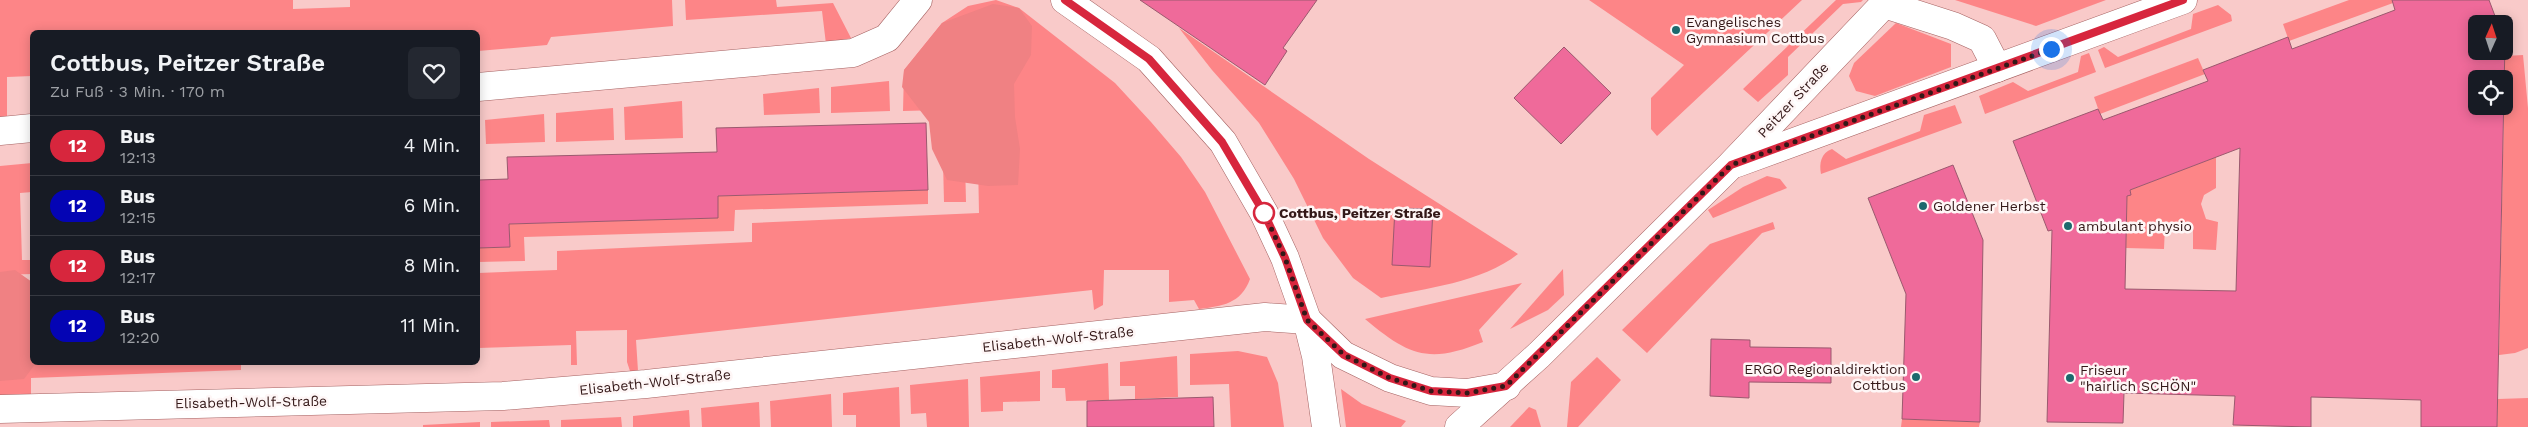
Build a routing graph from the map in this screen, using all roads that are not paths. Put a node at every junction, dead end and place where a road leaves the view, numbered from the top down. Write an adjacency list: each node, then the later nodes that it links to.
1 (918, 0): 6 (street)
2 (1065, 0): 10 (street)
3 (2183, 0): 5 (street)
4 (1886, 2): 5 (street); 9 (street, Peitzer Straße)
5 (1997, 68): 9 (street)
6 (480, 87)
7 (30, 128): 8 (street)
8 (0, 131)
9 (1731, 165): 11 (street, Peitzer Straße)
10 (1307, 320): 11 (street); 12 (street, Elisabeth-Wolf-Straße); 13 (street)
11 (1506, 386): 14 (street, Peitzer Straße)
12 (0, 409)
13 (1326, 427)
14 (1459, 427)

